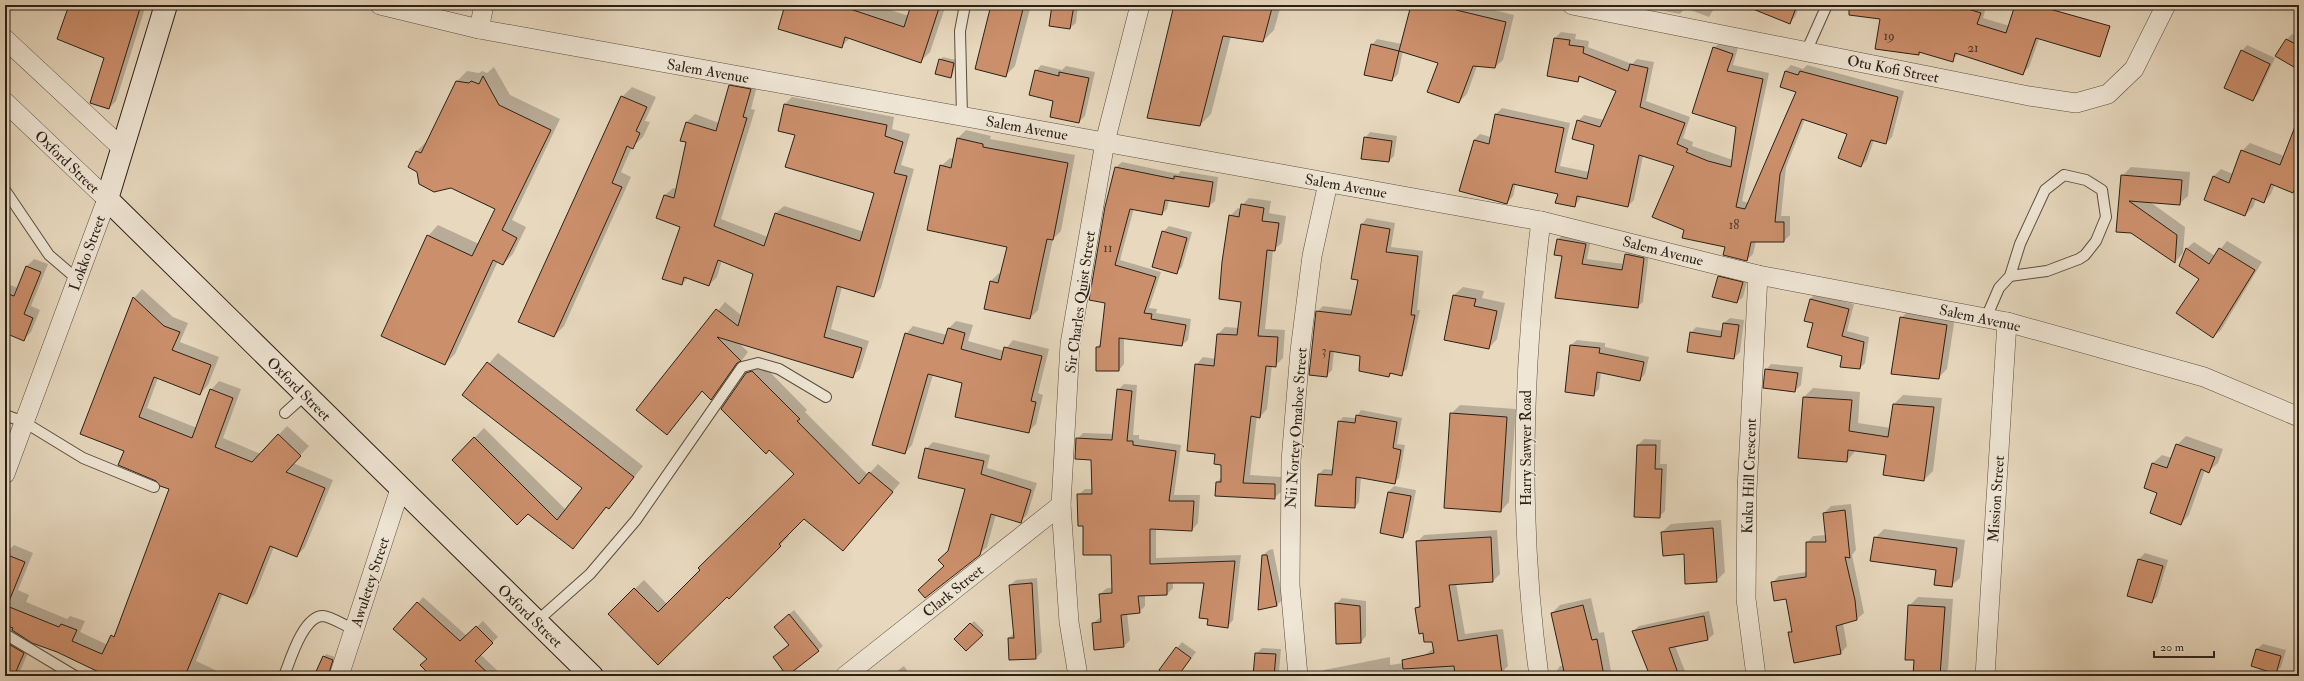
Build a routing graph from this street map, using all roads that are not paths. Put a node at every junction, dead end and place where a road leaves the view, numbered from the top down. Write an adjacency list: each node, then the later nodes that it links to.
1 (166, 5): 15 (main road, Lokko Street)
2 (380, 5): 9 (street, Salem Avenue)
3 (484, 5): 9 (street)
4 (964, 5): 13 (lane)
5 (1140, 5): 14 (street, Sir Charles Quist Street)
6 (1827, 5): 11 (lane)
7 (2166, 5): 11 (street, Otu Kofi Street)
8 (1579, 6): 11 (street, Otu Kofi Street)
9 (479, 29): 13 (street, Salem Avenue)
10 (5, 39): 15 (street)
11 (1806, 52)
12 (5, 102): 18 (street, Oxford Street)
13 (962, 116): 14 (street, Salem Avenue)
14 (1105, 142): 16 (street, Salem Avenue); 34 (street, Sir Charles Quist Street)
15 (122, 148): 18 (main road, Lokko Street)
16 (1328, 183): 19 (street, Salem Avenue); 44 (street, Nii Nortey Omaboe Street)
17 (5, 190): 22 (lane)
18 (106, 199): 22 (street, Lokko Street); 25 (main road, Oxford Street)
19 (1541, 221): 20 (street, Salem Avenue); 45 (street, Harry Sawyer Road)
20 (1758, 275): 23 (street, Salem Avenue); 46 (street, Kuku Hill Crescent)
21 (2010, 276): 21 (lane); 23 (lane)
22 (77, 279): 30 (street, Lokko Street)
23 (1986, 318): 24 (street, Salem Avenue)
24 (2007, 322): 29 (street, Salem Avenue); 47 (street, Mission Street)
25 (305, 395): 27 (lane); 33 (main road, Oxford Street)
26 (826, 397): 35 (lane)
27 (285, 413)
28 (5, 415): 30 (lane)
29 (2299, 417)
30 (24, 422): 31 (street, Lokko Street); 32 (lane)
31 (5, 474)
32 (154, 487)
33 (400, 489): 35 (main road, Oxford Street); 36 (street, Awuletey Street)
34 (1061, 505): 42 (street, Clark Street); 43 (street, Sir Charles Quist Street)
35 (536, 622): 41 (main road, Oxford Street)
36 (354, 630): 39 (lane); 40 (street, Awuletey Street)
37 (5, 634): 38 (lane)
38 (75, 676)
39 (284, 676)
40 (339, 676)
41 (592, 676)
42 (845, 676)
43 (1078, 676)
44 (1298, 676)
45 (1539, 676)
46 (1756, 676)
47 (1985, 676)

